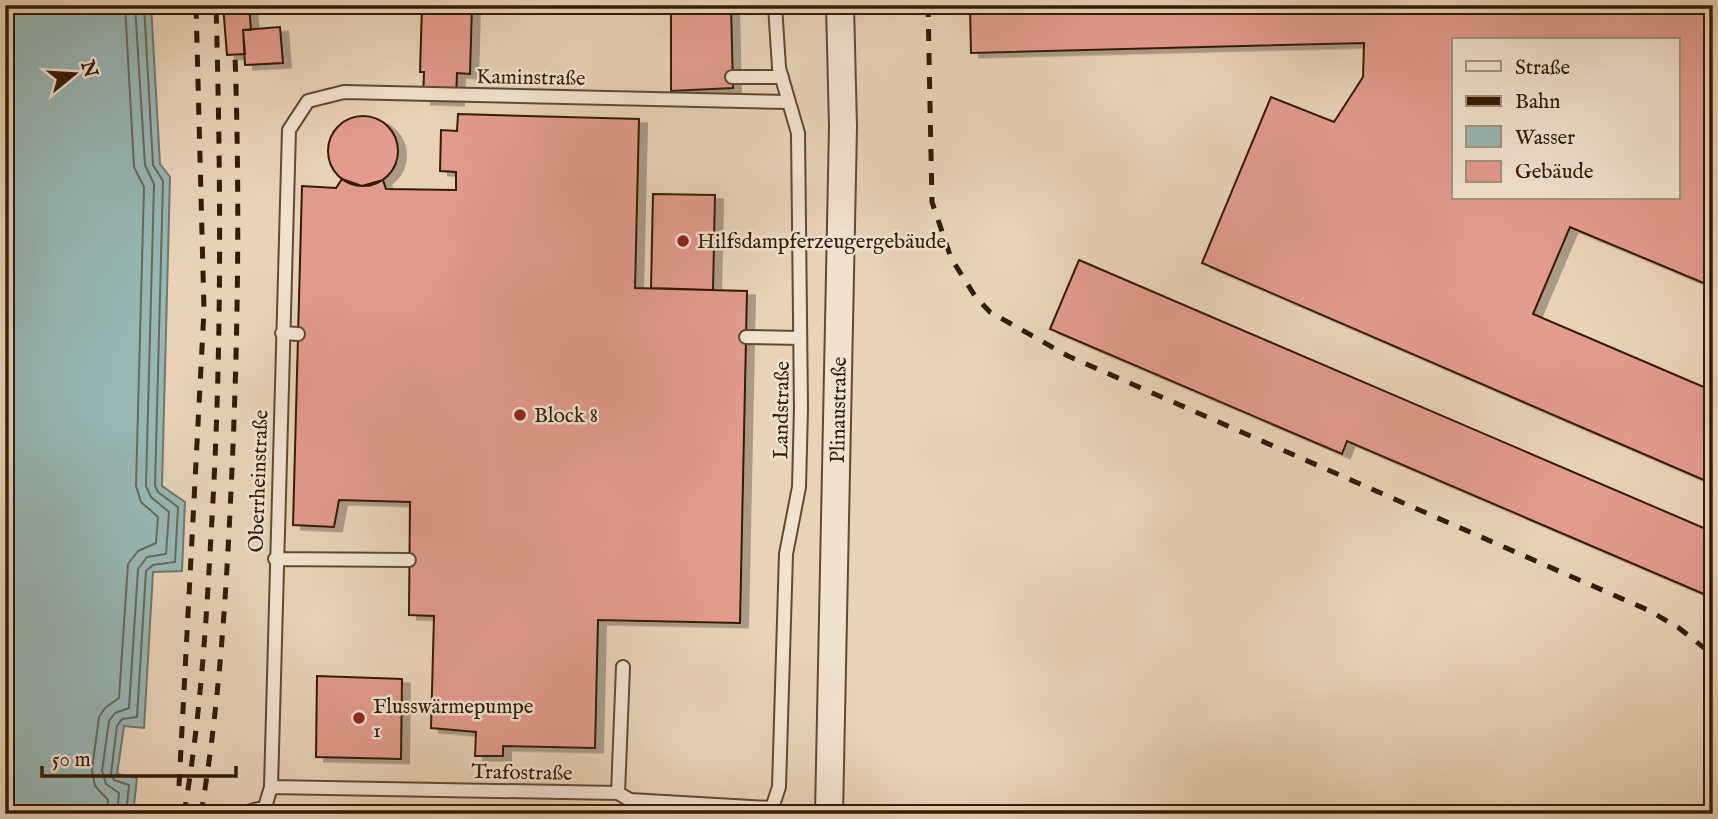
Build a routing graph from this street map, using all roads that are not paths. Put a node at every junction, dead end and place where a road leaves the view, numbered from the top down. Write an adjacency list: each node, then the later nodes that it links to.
1 (775, 5): 4 (lane, Landstraße)
2 (841, 5): 18 (street, Plinaustraße)
3 (732, 77): 4 (lane)
4 (782, 77): 5 (lane, Landstraße)
5 (789, 102): 6 (lane, Kaminstraße); 10 (lane, Landstraße)
6 (289, 130): 7 (lane, Oberrheinstraße)
7 (282, 333): 8 (lane); 11 (lane, Oberrheinstraße)
8 (299, 334)
9 (746, 337): 10 (lane)
10 (800, 338): 16 (lane, Landstraße)
11 (275, 559): 12 (lane); 14 (lane, Oberrheinstraße)
12 (409, 560)
13 (623, 667): 15 (lane)
14 (271, 788): 15 (lane, Trafostraße); 17 (lane)
15 (618, 793): 16 (lane, Trafostraße)
16 (770, 811)
17 (241, 814)
18 (829, 814)

